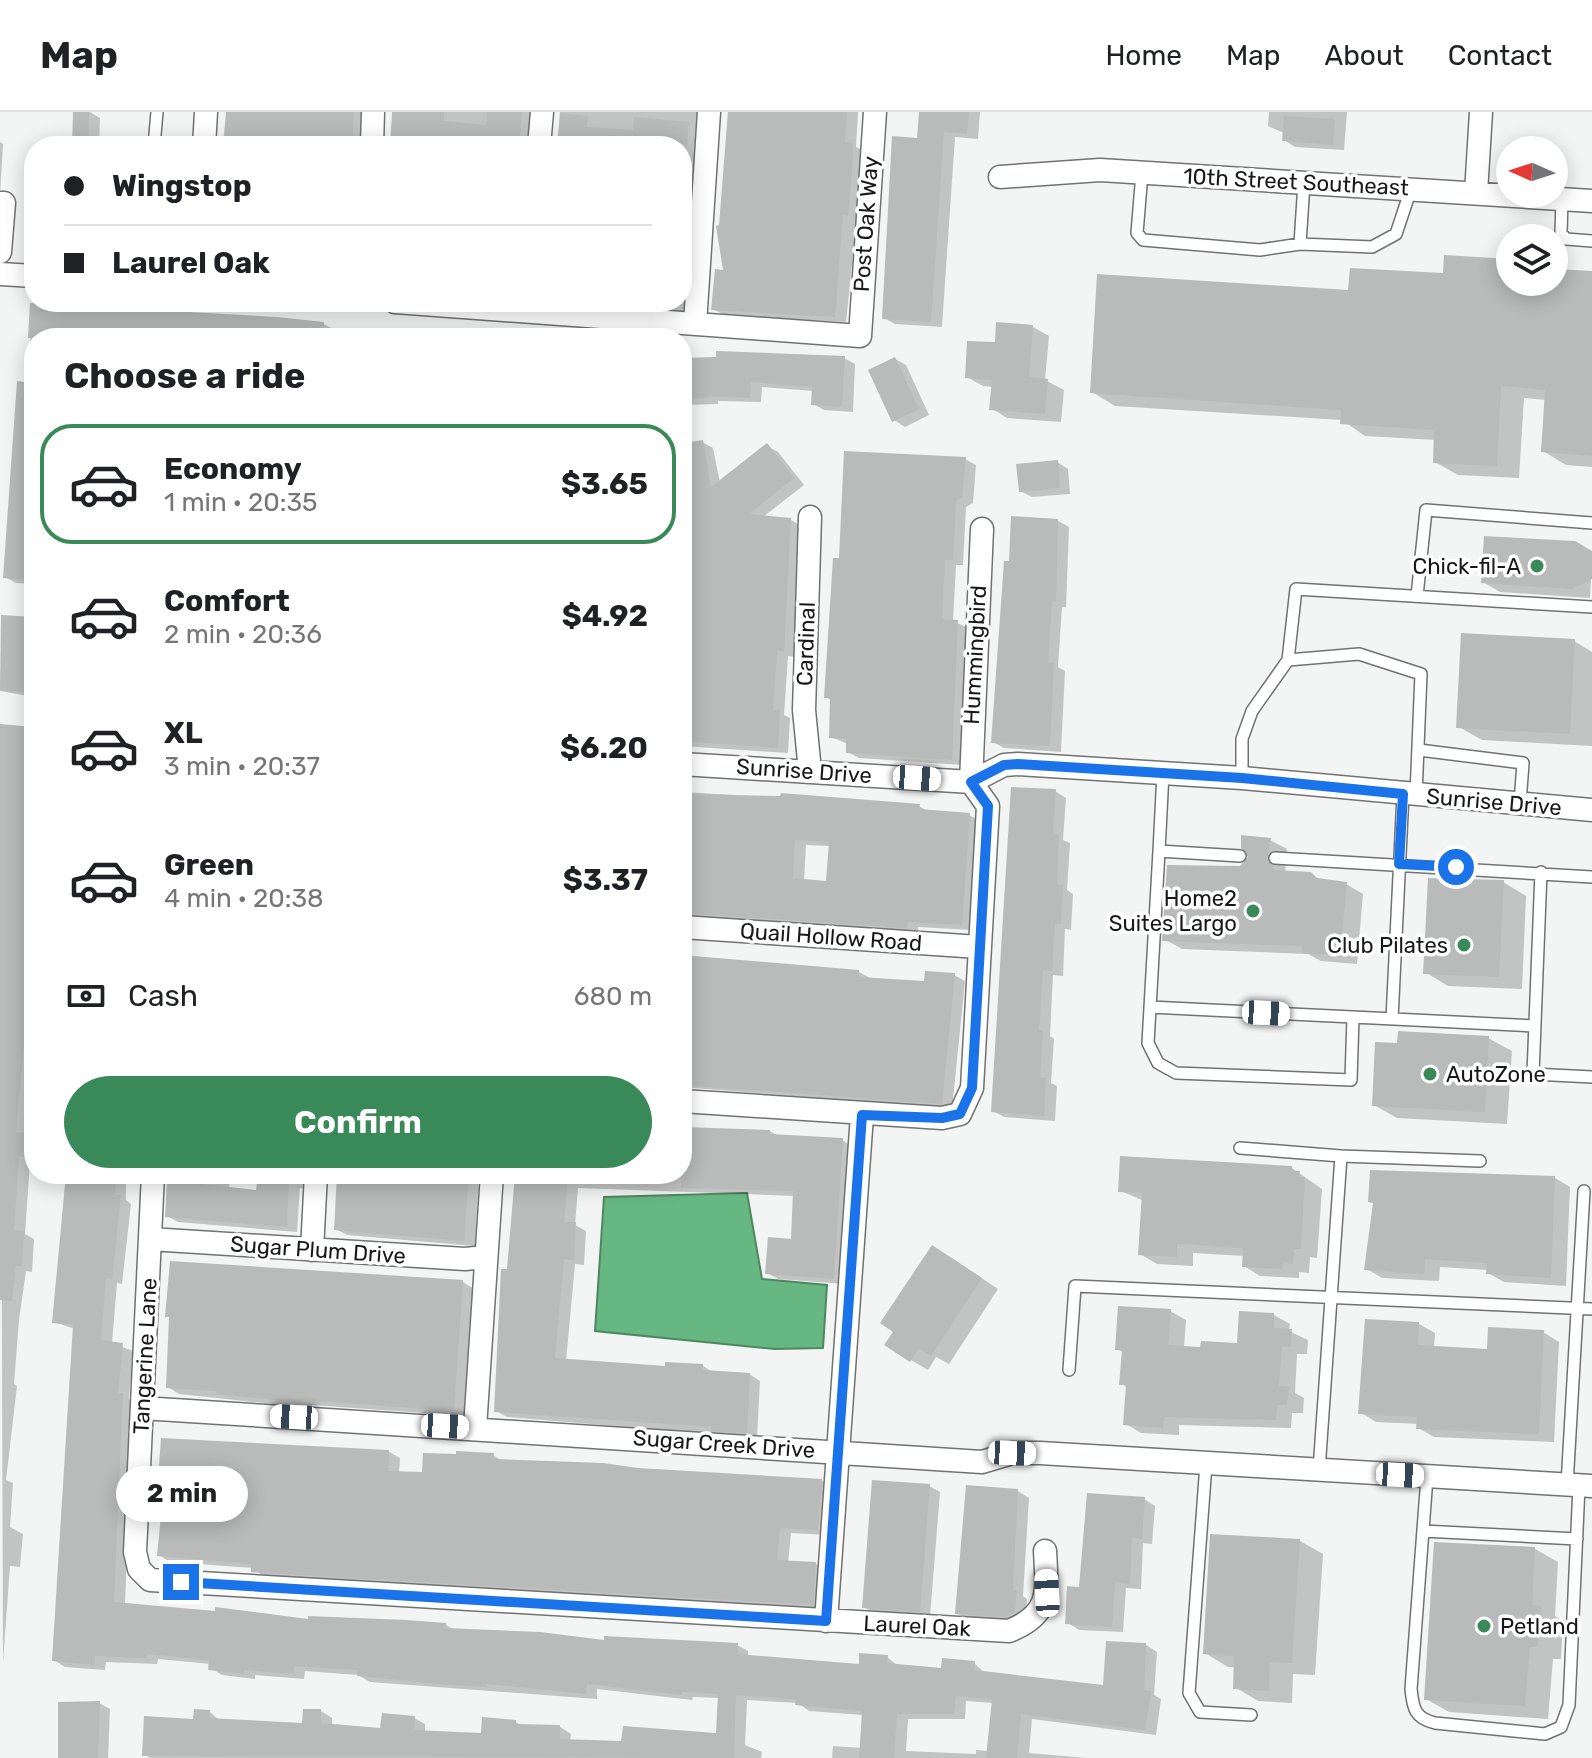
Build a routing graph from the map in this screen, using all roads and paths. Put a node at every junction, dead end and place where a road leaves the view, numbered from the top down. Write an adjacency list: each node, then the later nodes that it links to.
1 (157, 112): 8 (lane)
2 (206, 112): 9 (street)
3 (373, 112): 10 (street)
4 (542, 112): 11 (street)
5 (709, 112): 28 (street)
6 (875, 112): 28 (street, Post Oak Way)
7 (1481, 112): 16 (street)
8 (155, 136)
9 (205, 136)
10 (372, 136)
11 (540, 136)
12 (1142, 173): 13 (street, 10th Street Southeast); 14 (street, 10th Street Southeast); 23 (lane)
13 (1000, 177)
14 (1304, 183): 15 (street, 10th Street Southeast); 23 (lane)
15 (1411, 189): 16 (street, 10th Street Southeast); 23 (lane)
16 (1476, 193): 17 (street, 10th Street Southeast)
17 (1496, 194)
18 (1568, 199): 19 (street, 10th Street Southeast)
19 (1592, 201)
20 (2, 203): 24 (street)
21 (1562, 208): 22 (lane)
22 (1592, 241)
23 (1300, 244)
24 (0, 252)
25 (0, 274): 26 (street)
26 (24, 275)
27 (576, 312): 28 (street)
28 (695, 324)
29 (810, 517): 37 (street, Cardinal)
30 (1592, 523): 32 (lane)
31 (982, 529): 40 (street, Hummingbird)
32 (1417, 596): 33 (lane); 34 (lane)
33 (1592, 607)
34 (1288, 660): 35 (lane); 39 (lane)
35 (1419, 750): 41 (lane); 42 (lane)
36 (692, 765): 37 (street, Sunrise Drive)
37 (810, 771): 40 (street, Sunrise Drive)
38 (1163, 773): 39 (street, Sunrise Drive); 40 (street, Sunrise Drive); 44 (lane)
39 (1242, 778): 41 (street, Sunrise Drive)
40 (971, 782): 51 (street)
41 (1409, 795): 42 (street, Sunrise Drive); 47 (lane)
42 (1520, 803): 43 (street, Sunrise Drive)
43 (1592, 810)
44 (1159, 851): 45 (lane); 52 (lane)
45 (1240, 856)
46 (1275, 858): 47 (lane)
47 (1399, 864): 48 (lane); 54 (lane)
48 (1541, 872): 49 (lane); 55 (lane)
49 (1592, 877)
50 (692, 928): 51 (street, Quail Hollow Road)
51 (979, 947): 58 (street)
52 (1150, 1007): 53 (lane); 53 (lane)
53 (1353, 1017): 54 (lane)
54 (1392, 1019): 55 (lane)
55 (1535, 1026): 56 (lane)
56 (1592, 1077)
57 (692, 1102): 58 (street)
58 (862, 1115): 75 (street)
59 (1240, 1148): 60 (lane)
60 (1341, 1156): 61 (lane); 69 (lane)
61 (1480, 1161)
62 (153, 1184): 66 (street, Tangerine Lane)
63 (315, 1184): 67 (street)
64 (491, 1184): 68 (street)
65 (1584, 1191): 70 (lane)
66 (150, 1239): 67 (street, Sugar Plum Drive); 73 (street, Tangerine Lane)
67 (312, 1250): 68 (street, Sugar Plum Drive)
68 (486, 1257): 74 (street)
69 (1331, 1298): 70 (lane); 72 (lane); 77 (lane)
70 (1579, 1309): 71 (lane); 79 (lane)
71 (1592, 1309)
72 (1069, 1370)
73 (142, 1408): 74 (street, Sugar Creek Drive); 83 (street, Tangerine Lane)
74 (475, 1428): 75 (street, Sugar Creek Drive)
75 (836, 1451): 76 (street, Sugar Creek Drive); 84 (street)
76 (1206, 1464): 77 (street, Sugar Creek Drive); 85 (lane)
77 (1319, 1470): 78 (street, Sugar Creek Drive)
78 (1427, 1477): 79 (street, Sugar Creek Drive); 80 (lane)
79 (1580, 1485): 81 (lane)
80 (1423, 1531): 81 (lane); 81 (lane)
81 (1577, 1539)
82 (1045, 1551): 84 (street, Laurel Oak)
83 (150, 1580): 84 (street, Laurel Oak)
84 (826, 1621)
85 (1251, 1715)

